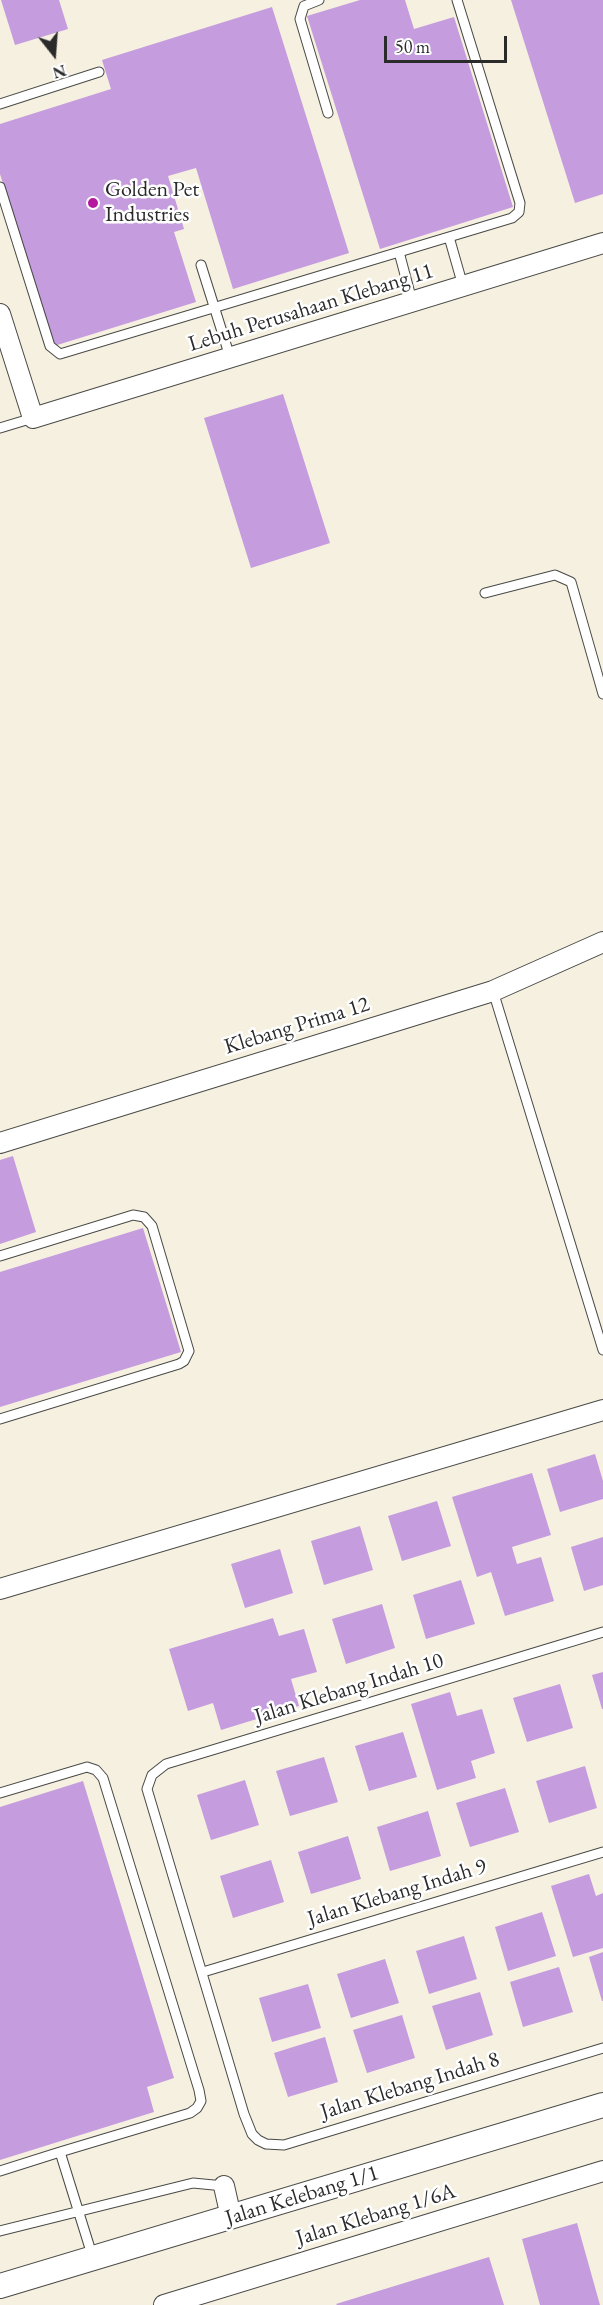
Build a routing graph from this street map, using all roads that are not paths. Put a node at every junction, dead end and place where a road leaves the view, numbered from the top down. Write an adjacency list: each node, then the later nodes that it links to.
1 (320, 0): 5 (lane)
2 (456, 0): 7 (lane)
3 (99, 72): 4 (lane)
4 (0, 104)
5 (328, 113)
6 (0, 187): 13 (lane)
7 (449, 237): 9 (lane); 11 (lane)
8 (603, 243): 11 (street, Lebuh Perusahaan Klebang 11)
9 (399, 252): 12 (lane); 13 (lane)
10 (201, 265): 13 (lane)
11 (463, 286): 12 (street, Lebuh Perusahaan Klebang 11)
12 (412, 302): 15 (street, Lebuh Perusahaan Klebang 11)
13 (215, 308): 15 (lane)
14 (0, 314): 16 (street)
15 (231, 357): 16 (street, Lebuh Perusahaan Klebang 11)
16 (33, 418): 17 (lane)
17 (0, 428)
18 (485, 593): 19 (lane)
19 (603, 694)
20 (603, 942): 21 (street, Klebang Prima 12)
21 (493, 991): 22 (street, Klebang Prima 12); 24 (lane)
22 (0, 1143)
23 (0, 1256): 26 (lane)
24 (603, 1350)
25 (603, 1410): 27 (street)
26 (0, 1419)
27 (0, 1589)
28 (603, 1632): 31 (lane, Jalan Klebang Indah 10)
29 (0, 1793): 34 (lane)
30 (603, 1852): 31 (lane, Jalan Klebang Indah 9)
31 (202, 1972): 32 (lane, Jalan Klebang Indah 8)
32 (603, 2048)
33 (603, 2105): 39 (street, Jalan Kelebang 1/1)
34 (60, 2152): 35 (lane); 38 (lane)
35 (0, 2171)
36 (603, 2171): 43 (street, Jalan Klebang 1/6A)
37 (224, 2186): 38 (lane); 39 (street)
38 (79, 2212): 40 (lane); 41 (lane)
39 (231, 2217): 41 (street, Jalan Kelebang 1/1)
40 (0, 2231)
41 (93, 2258): 42 (street, Jalan Kelebang 1/1)
42 (0, 2286)
43 (164, 2305)

